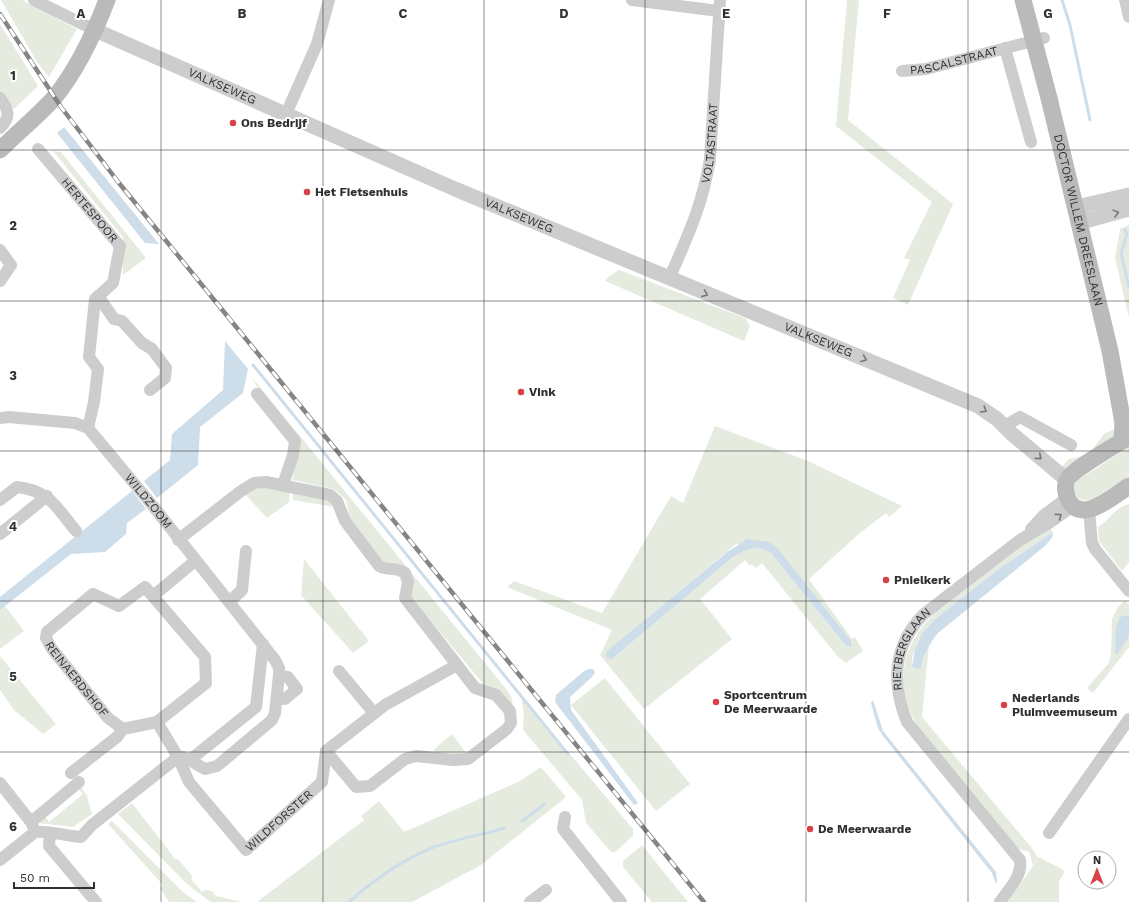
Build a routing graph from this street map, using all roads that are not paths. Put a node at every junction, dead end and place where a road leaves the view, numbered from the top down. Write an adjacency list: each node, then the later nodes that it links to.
1 (34, 0): 10 (street, VALKSEWEG)
2 (107, 0): 10 (main road)
3 (329, 0): 15 (street)
4 (632, 0): 8 (street)
5 (1023, 0): 11 (main road, DOCTOR WILLEM DREESLAAN)
6 (1034, 0): 11 (main road, DOCTOR WILLEM DREESLAAN)
7 (1125, 0): 9 (street)
8 (720, 5): 24 (street, VOLTASTRAAT)
9 (1129, 17)
10 (95, 30): 15 (street, VALKSEWEG); 19 (main road)
11 (1039, 39): 12 (street, PASCALSTRAAT); 22 (main road, DOCTOR WILLEM DREESLAAN)
12 (1005, 48): 13 (street, PASCALSTRAAT); 17 (street, PASCALSTRAAT)
13 (902, 71)
14 (0, 98): 16 (street)
15 (286, 114): 24 (street, VALKSEWEG)
16 (0, 128)
17 (1031, 142)
18 (38, 149): 26 (street, HERTESPOOR)
19 (0, 150)
20 (1129, 195): 22 (street)
21 (1129, 209): 22 (street, one-way to 21)
22 (1084, 213): 28 (main road, DOCTOR WILLEM DREESLAAN); 33 (main road, DOCTOR WILLEM DREESLAAN)
23 (0, 250): 25 (street)
24 (669, 279): 31 (street, VALKSEWEG, one-way to 31)
25 (0, 281)
26 (98, 296): 27 (street); 32 (street)
27 (150, 390)
28 (1129, 390)
29 (257, 394): 36 (street)
30 (0, 418): 32 (street)
31 (1005, 426): 34 (street); 35 (street, VALKSEWEG, one-way to 35)
32 (88, 428): 44 (street, WILDZOOM)
33 (1125, 440): 35 (main road)
34 (1071, 445)
35 (1067, 480): 40 (main road)
36 (283, 485): 44 (street); 51 (street)
37 (1129, 486): 41 (main road)
38 (47, 496): 39 (street); 42 (street); 43 (street)
39 (0, 500)
40 (1070, 502): 41 (main road); 72 (street, RIETBERGLAAN)
41 (1090, 510): 47 (street)
42 (1, 531)
43 (76, 531)
44 (178, 540): 46 (street, WILDZOOM)
45 (246, 551): 49 (street)
46 (195, 561): 48 (street); 49 (street, WILDZOOM)
47 (1129, 591)
48 (153, 596): 57 (street); 58 (street, REINAERDSHOF)
49 (229, 602): 50 (street, WILDZOOM)
50 (263, 644): 53 (street, WILDZOOM); 61 (street)
51 (457, 665): 55 (street); 59 (street)
52 (339, 671): 55 (street)
53 (279, 675): 54 (street, WILDZOOM); 54 (street)
54 (277, 698): 61 (street, WILDZOOM)
55 (374, 713): 59 (street)
56 (1129, 718): 66 (street)
57 (157, 722): 58 (street); 60 (street)
58 (123, 729): 64 (street)
59 (326, 751): 60 (street, WILDFORSTER)
60 (178, 757): 61 (street, WILDZOOM); 65 (street)
61 (190, 760)
62 (0, 783): 64 (street)
63 (565, 817): 71 (street)
64 (33, 827): 65 (street); 67 (street)
65 (50, 833): 69 (street)
66 (1049, 833)
67 (0, 860)
68 (546, 890): 70 (street)
69 (96, 902)
70 (530, 902)
71 (621, 902)
72 (1000, 902)

